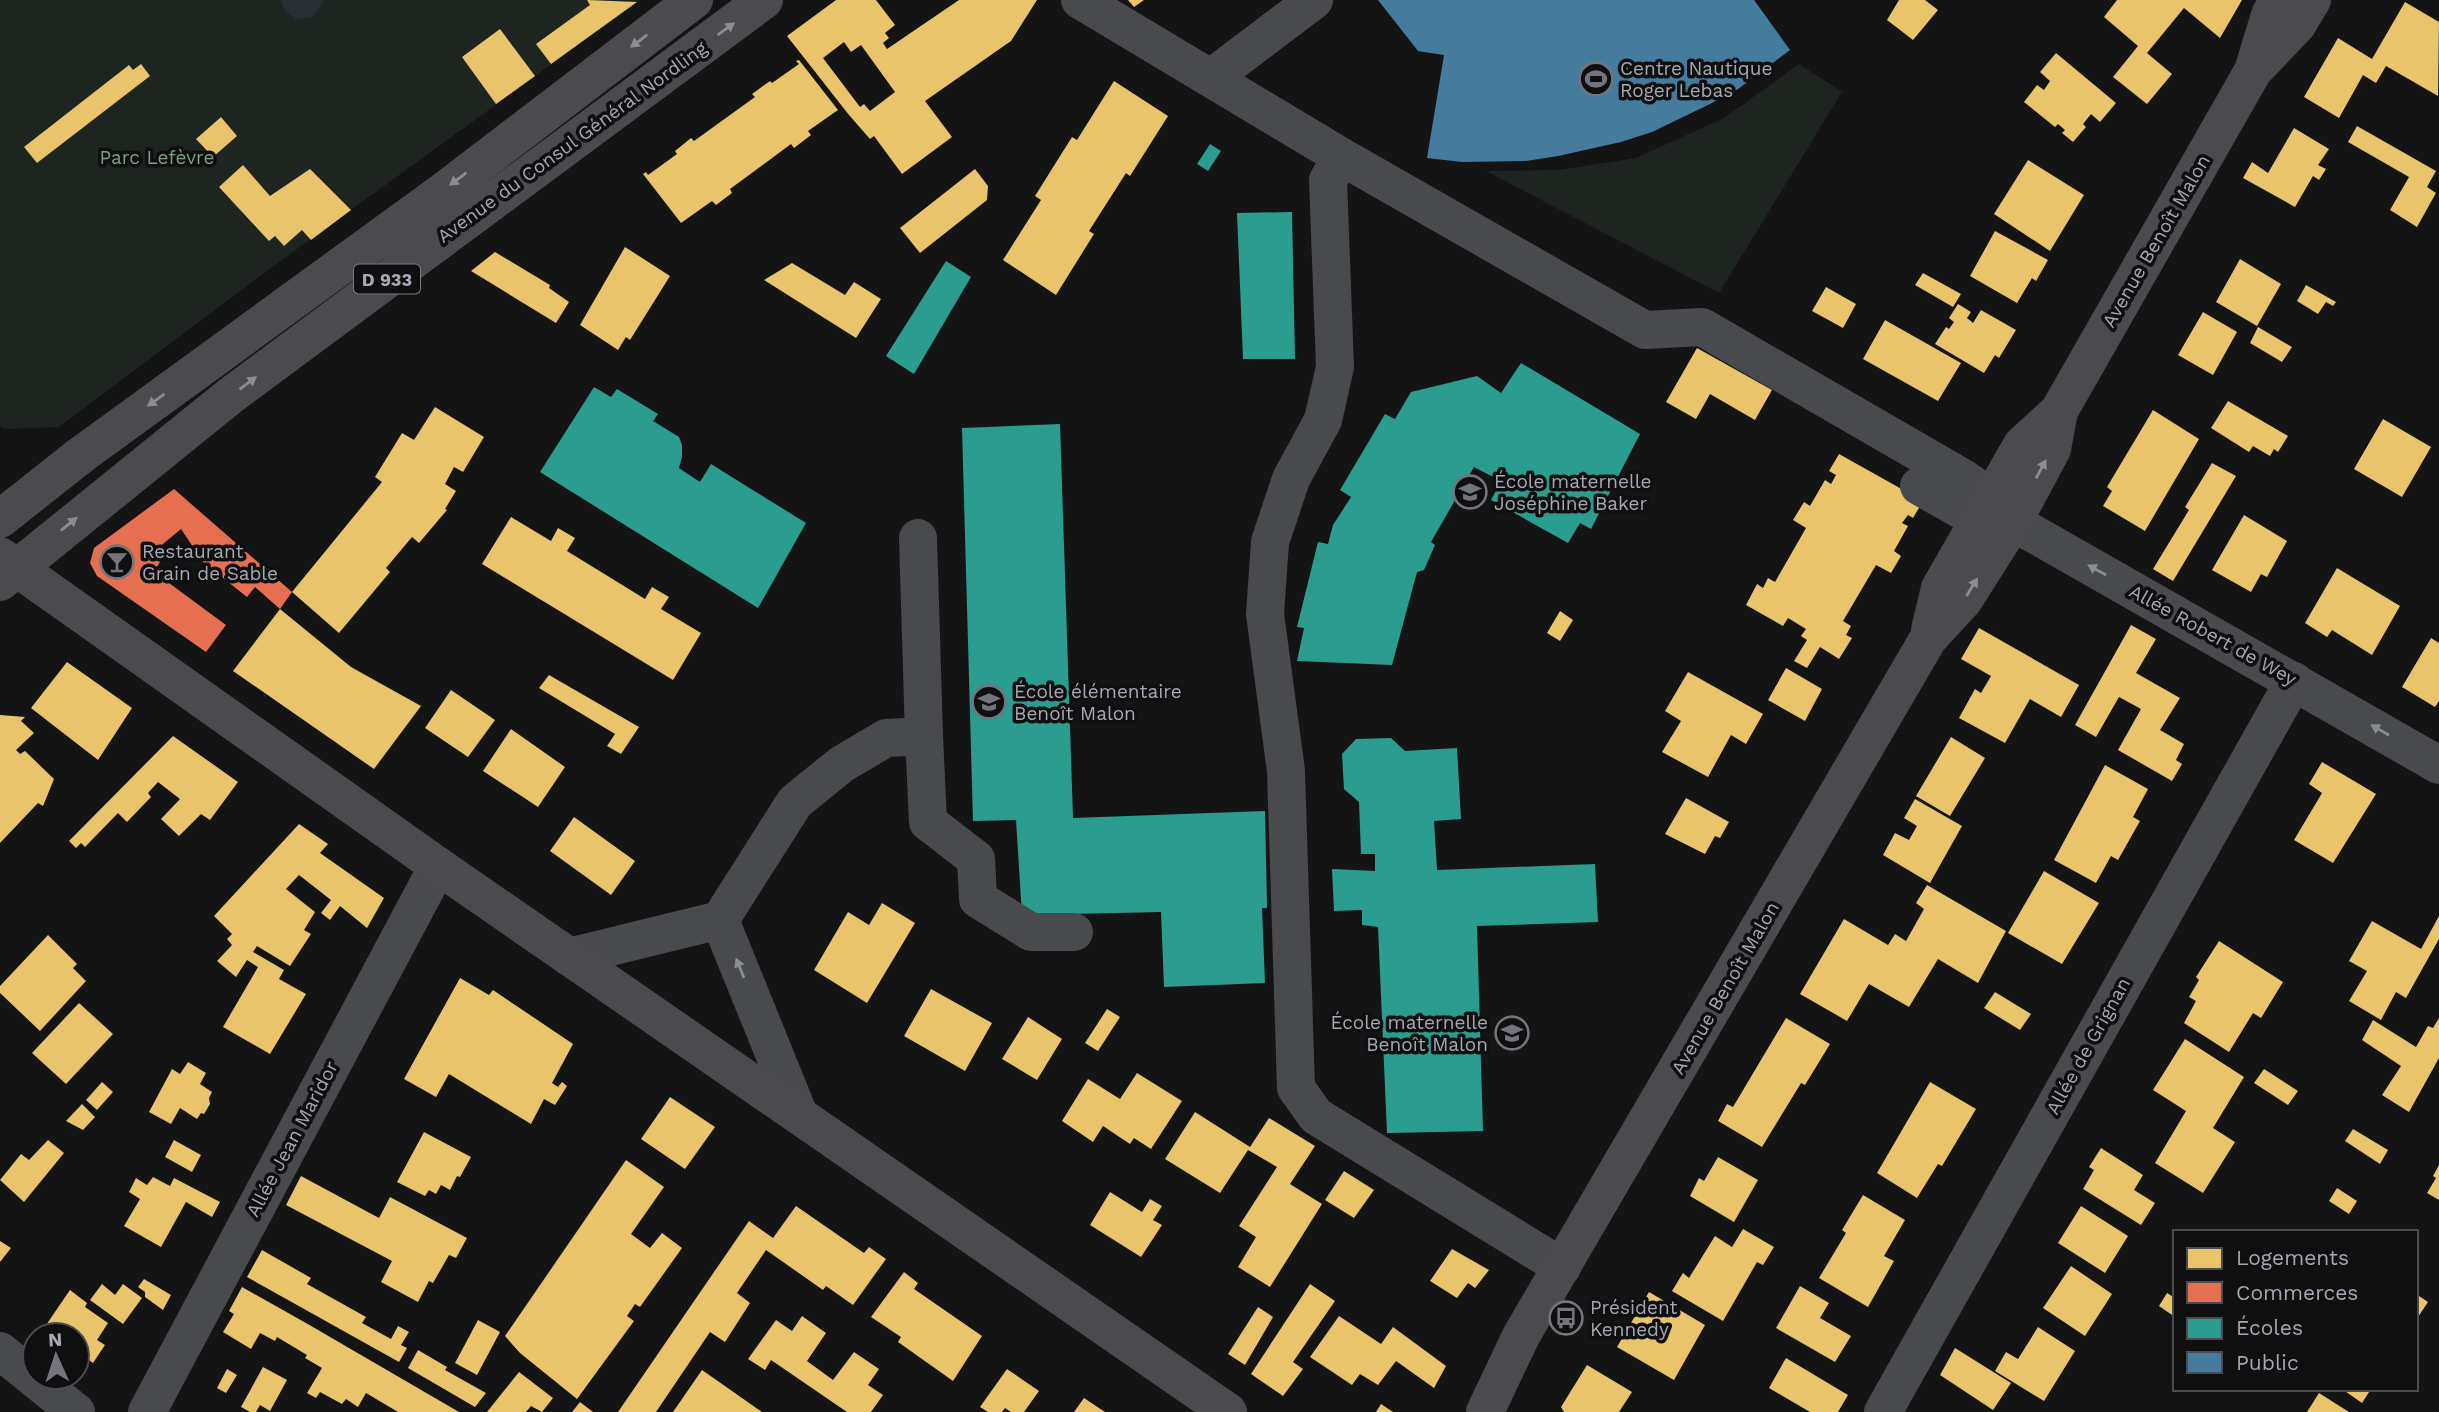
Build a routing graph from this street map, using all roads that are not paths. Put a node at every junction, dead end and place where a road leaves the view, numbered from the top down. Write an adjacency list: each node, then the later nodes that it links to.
1 (694, 0): 13 (main road, Avenue du Consul Général Nordling / D 933, one-way to 13)
2 (764, 0): 15 (main road, Avenue du Consul Général Nordling / D 933, one-way to 2)
3 (1080, 0): 7 (street)
4 (1314, 0): 9 (street)
5 (2278, 0): 8 (main road, Avenue Benoît Malon)
6 (2312, 0): 8 (main road, Avenue Benoît Malon)
7 (1113, 11): 9 (street)
8 (2253, 71): 12 (main road, Avenue Benoît Malon)
9 (1211, 78): 10 (street)
10 (1342, 157): 12 (street); 24 (street)
11 (1920, 486): 12 (street)
12 (1992, 513): 16 (street, Allée Robert de Wey, one-way to 12); 24 (main road, Avenue Benoît Malon)
13 (0, 519)
14 (918, 538): 17 (street)
15 (6, 568): 19 (main road)
16 (2294, 681): 18 (street, Allée Robert de Wey, one-way to 16); 32 (street, Allée de Grignan)
17 (924, 736): 20 (street); 21 (street)
18 (2439, 765)
19 (439, 866): 22 (main road); 28 (street, Allée Jean Maridor)
20 (720, 920): 22 (street); 23 (street, one-way to 20)
21 (1074, 932)
22 (569, 957): 23 (main road)
23 (799, 1115): 29 (main road)
24 (1562, 1267): 25 (main road, Avenue Benoît Malon)
25 (1521, 1336): 30 (main road, Avenue Benoît Malon); 31 (main road, Avenue Benoît Malon)
26 (0, 1350): 27 (street)
27 (76, 1412)
28 (147, 1412)
29 (1228, 1412)
30 (1459, 1412)
31 (1485, 1412)
32 (1883, 1412)

